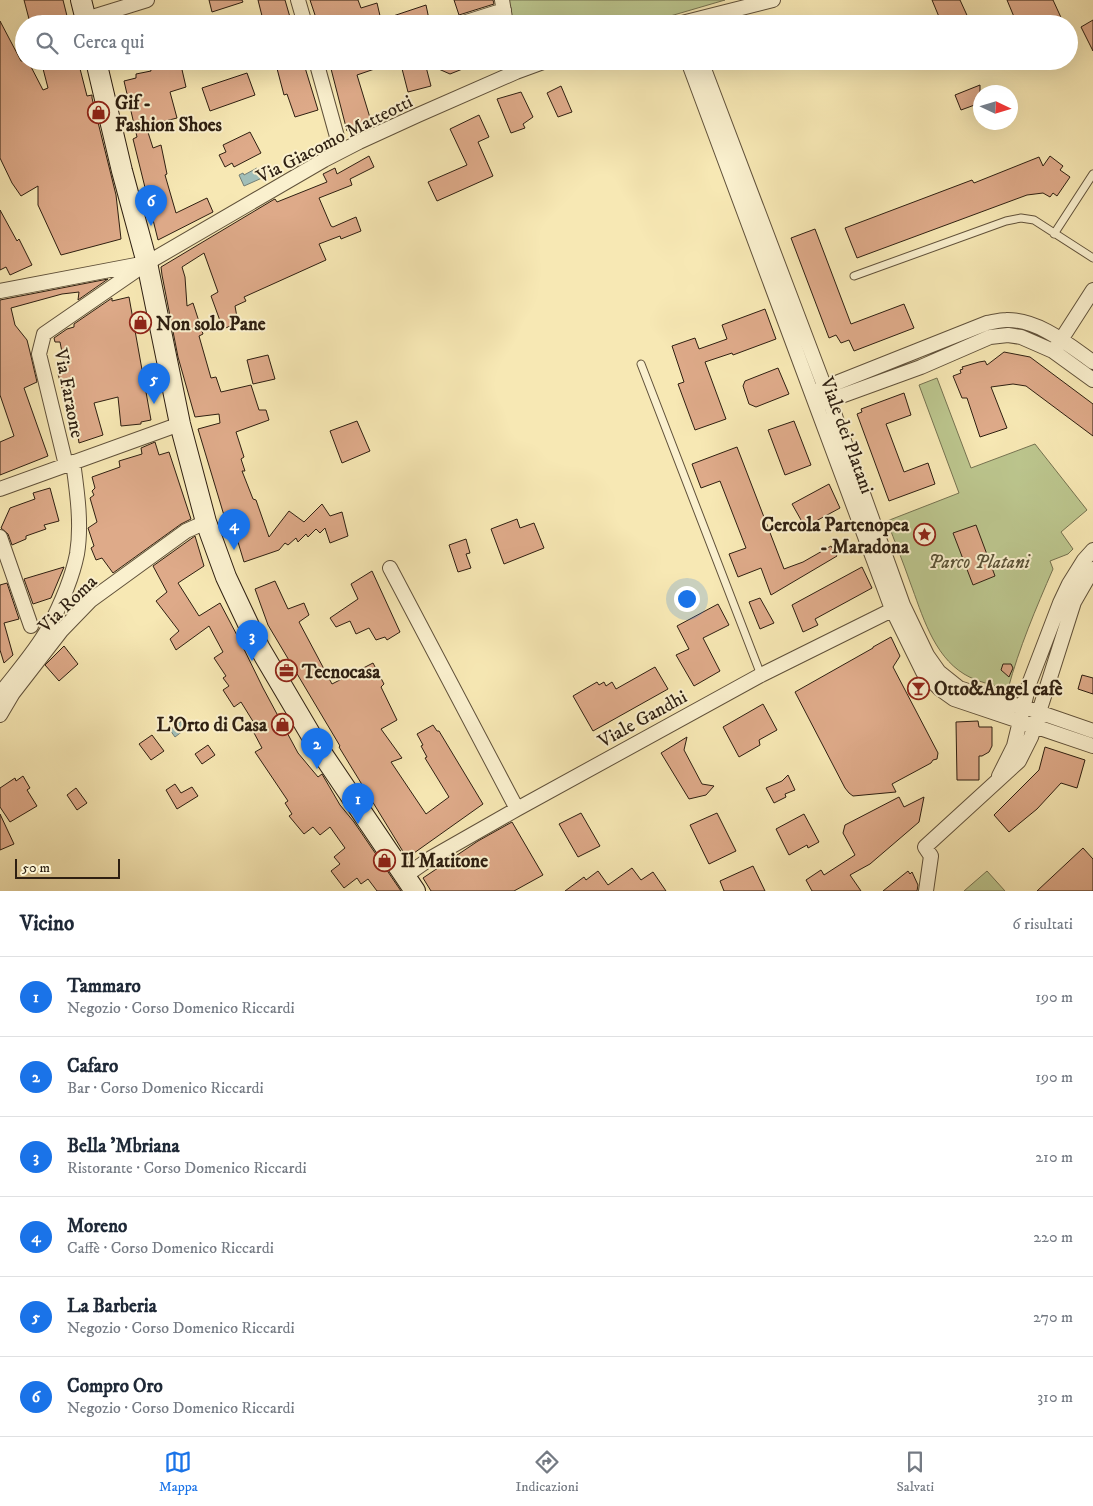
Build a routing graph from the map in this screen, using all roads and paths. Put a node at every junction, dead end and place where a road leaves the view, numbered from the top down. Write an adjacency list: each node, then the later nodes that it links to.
1 (147, 0): 5 (street)
2 (298, 0): 6 (street)
3 (773, 0): 8 (street)
4 (504, 11): 7 (street)
5 (85, 14)
6 (302, 15)
7 (490, 15)
8 (716, 15)
9 (98, 70): 18 (main road)
10 (318, 70): 14 (street)
11 (509, 70): 14 (street, Via Giacomo Matteotti)
12 (692, 70): 27 (street, Viale dei Platani)
13 (705, 70): 27 (street, Viale dei Platani)
14 (341, 151): 18 (street, Via Giacomo Matteotti)
15 (1093, 174): 16 (lane)
16 (1054, 234): 17 (lane); 19 (lane)
17 (1093, 258)
18 (147, 263): 21 (street); 28 (main road); 29 (street, Via Faraone)
19 (854, 276)
20 (1093, 290): 22 (street)
21 (0, 291)
22 (1062, 339): 23 (street); 24 (street); 27 (street)
23 (1054, 351): 26 (street); 27 (street)
24 (1093, 362)
25 (641, 364): 38 (lane)
26 (1093, 380)
27 (821, 397): 36 (street, Viale dei Platani)
28 (180, 424): 29 (street); 31 (main road)
29 (70, 463): 30 (street); 39 (street, Via Faraone)
30 (0, 489)
31 (206, 522): 42 (street, Via Roma); 48 (main road)
32 (0, 537): 37 (street, Via Roma)
33 (1093, 550): 41 (street)
34 (390, 568): 47 (street)
35 (1093, 569): 40 (street)
36 (898, 607): 38 (street, Viale Gandhi); 41 (street, Viale dei Platani)
37 (31, 626)
38 (761, 675): 47 (street, Viale Gandhi)
39 (0, 694)
40 (1039, 712): 41 (street, Viale dei Platani); 43 (street); 44 (street, Viale dei Platani)
41 (1022, 713): 43 (street, Viale dei Platani); 46 (street)
42 (0, 715)
43 (1036, 726): 45 (street, Viale dei Platani); 46 (street)
44 (1093, 731)
45 (1093, 746)
46 (995, 785): 49 (street)
47 (517, 809): 48 (street, Viale Gandhi)
48 (410, 884)
49 (926, 891)

